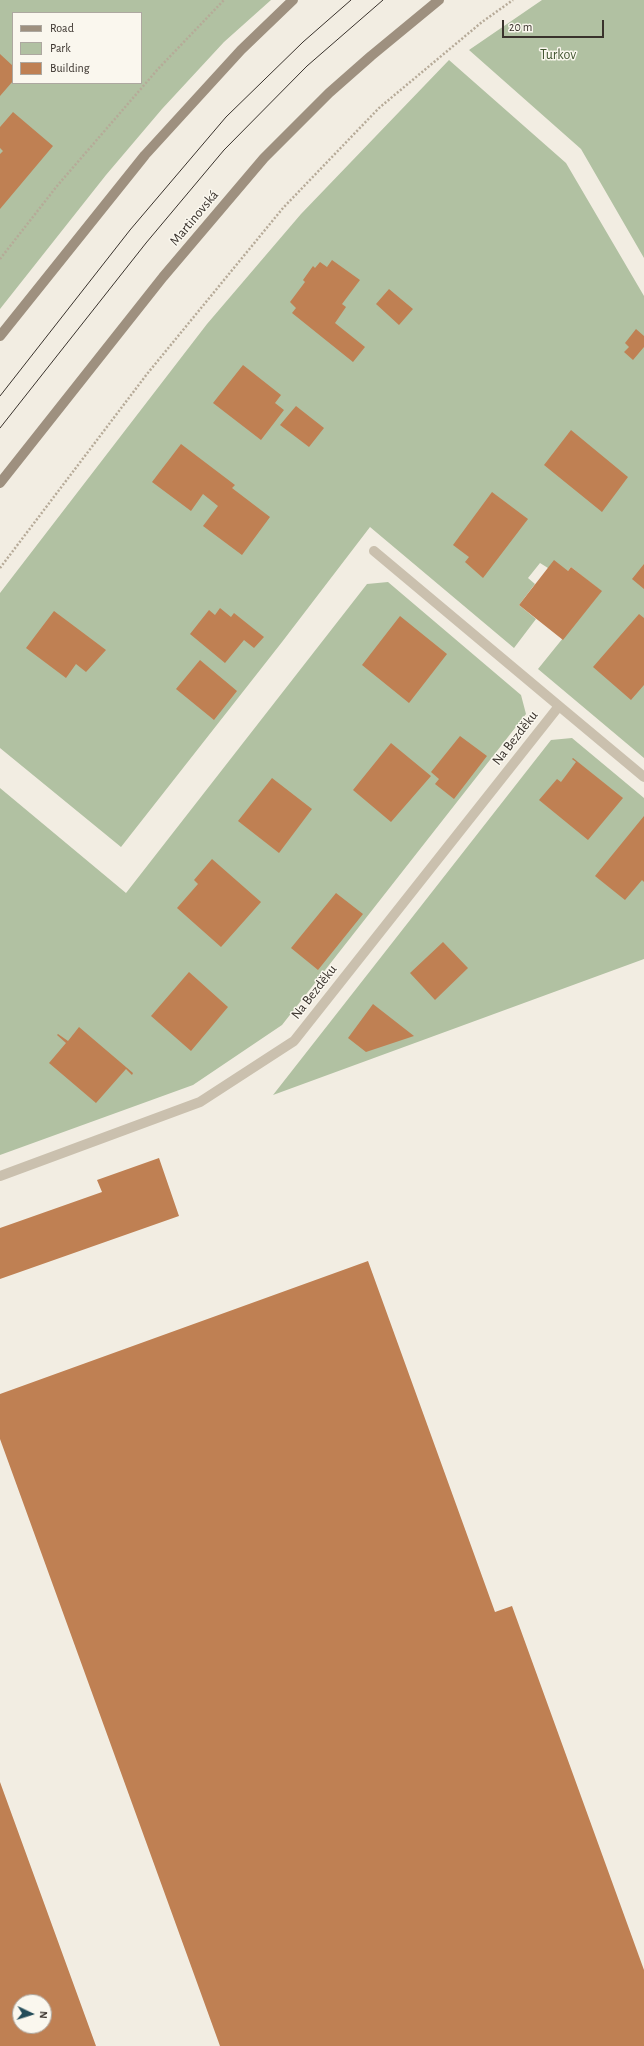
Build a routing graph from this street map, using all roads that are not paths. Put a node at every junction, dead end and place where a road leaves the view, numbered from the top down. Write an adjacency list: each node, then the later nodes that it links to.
1 (293, 0): 3 (street)
2 (439, 0): 4 (street, Martinovská)
3 (0, 336)
4 (0, 483)
5 (374, 551): 6 (street, Na Bezděku)
6 (559, 706): 7 (street, Na Bezděku); 8 (street, Na Bezděku)
7 (644, 777)
8 (0, 1176)

